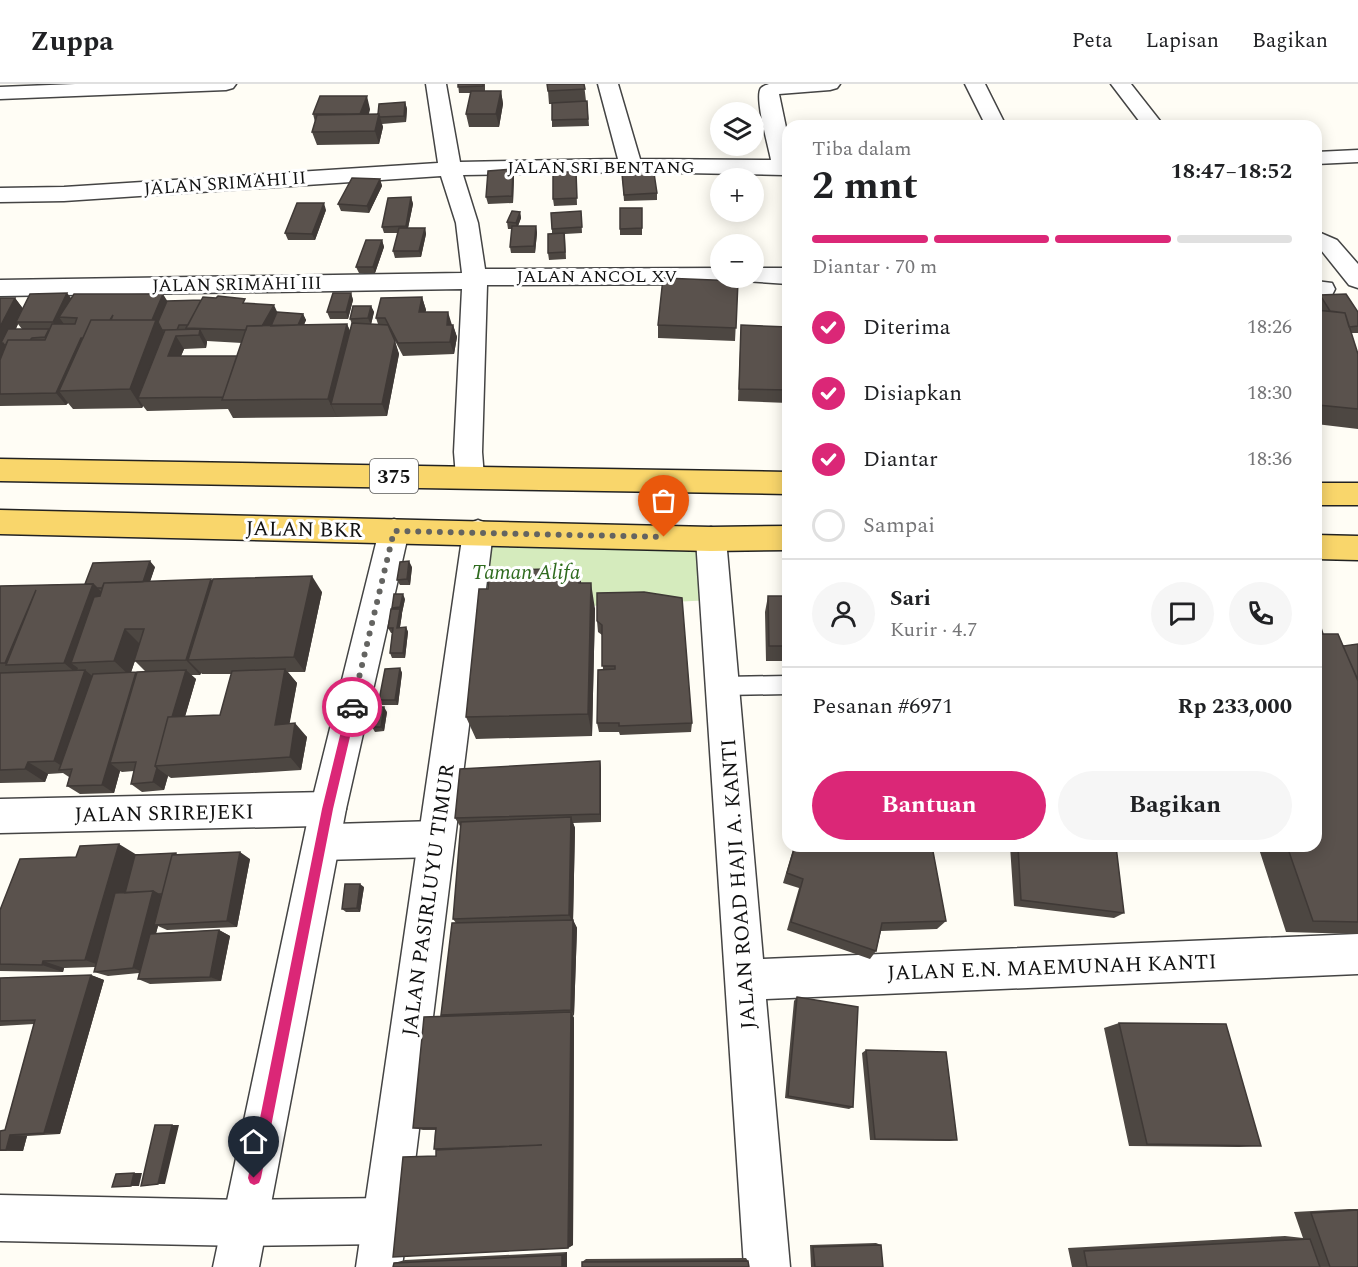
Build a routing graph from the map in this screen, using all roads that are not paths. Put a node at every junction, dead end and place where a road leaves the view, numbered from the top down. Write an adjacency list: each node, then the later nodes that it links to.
1 (226, 84): 7 (street)
2 (436, 84): 15 (street)
3 (608, 84): 13 (street)
4 (830, 84): 10 (street)
5 (975, 84): 8 (street)
6 (1121, 84): 9 (street)
7 (0, 93)
8 (993, 120)
9 (1149, 120)
10 (782, 152)
11 (1358, 156): 12 (street)
12 (1322, 158)
13 (631, 165): 14 (street, JALAN SRI BENTANG); 15 (street, JALAN SRI BENTANG)
14 (782, 168)
15 (450, 169): 16 (street, JALAN SRIMAHI II); 21 (street)
16 (0, 195)
17 (1322, 242): 22 (street)
18 (710, 276): 21 (street, JALAN ANCOL XV)
19 (764, 276): 20 (street)
20 (782, 276)
21 (475, 279): 23 (street, JALAN SRIMAHI III); 25 (street)
22 (1358, 280)
23 (0, 288)
24 (0, 470): 25 (main road, 375)
25 (470, 477): 26 (main road, 375)
26 (782, 483)
27 (1322, 494): 28 (main road)
28 (1358, 495)
29 (0, 522): 30 (main road, JALAN BKR)
30 (394, 531): 31 (main road, JALAN BKR); 39 (street)
31 (478, 532): 33 (main road, JALAN BKR); 40 (street, JALAN PASIRLUYU TIMUR)
32 (782, 538): 33 (main road, JALAN BKR)
33 (711, 539): 37 (street, JALAN ROAD HAJI A. KANTI)
34 (1322, 547): 35 (main road)
35 (1358, 548)
36 (782, 685): 37 (lane)
37 (723, 686): 42 (street, JALAN ROAD HAJI A. KANTI)
38 (0, 816): 39 (street, JALAN SRIREJEKI)
39 (333, 831): 40 (street, JALAN SRIREJEKI); 45 (street)
40 (423, 840): 44 (street, JALAN PASIRLUYU TIMUR)
41 (1358, 954): 42 (street, JALAN E.N. MAEMUNAH KANTI)
42 (745, 980): 46 (street, JALAN ROAD HAJI A. KANTI)
43 (0, 1218): 45 (street)
44 (385, 1221): 45 (street); 48 (street, JALAN PASIRLUYU TIMUR)
45 (245, 1223): 47 (street)
46 (766, 1248)
47 (236, 1267)
48 (379, 1267)

